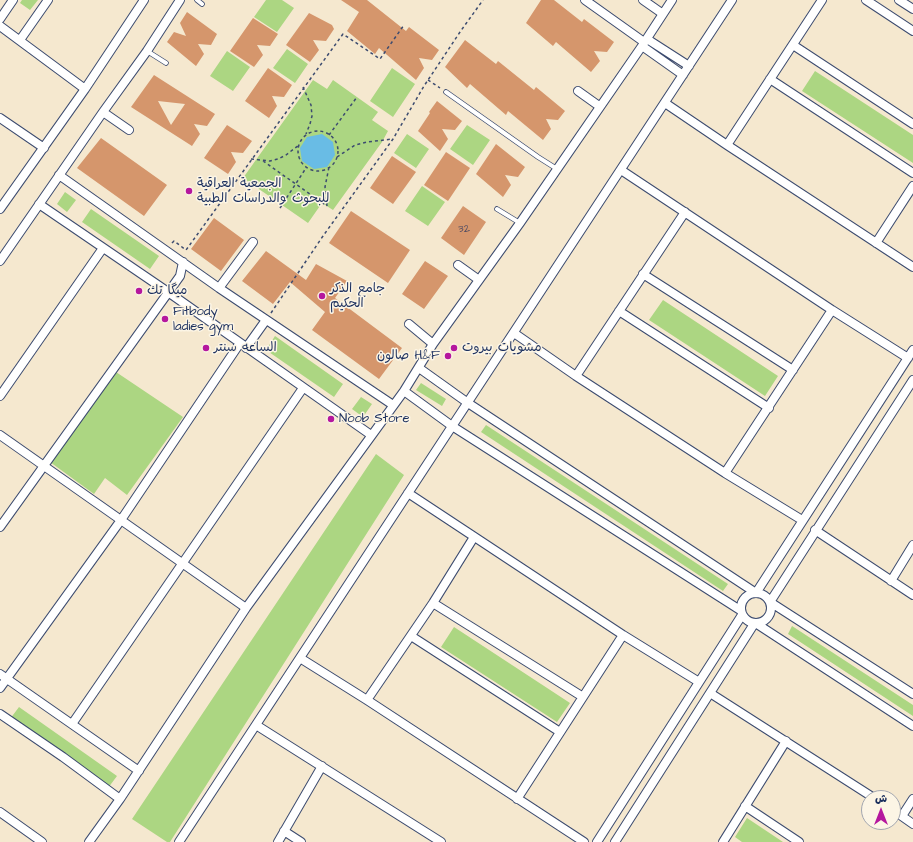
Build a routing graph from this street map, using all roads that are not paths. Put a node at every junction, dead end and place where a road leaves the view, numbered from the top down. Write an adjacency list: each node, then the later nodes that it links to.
1 (13, 0): 16 (street)
2 (48, 0): 19 (street)
3 (144, 0): 27 (street)
4 (180, 0): 22 (street)
5 (197, 0): 13 (lane)
6 (585, 0): 20 (street)
7 (643, 0): 15 (street)
8 (672, 0): 15 (street)
9 (732, 0): 24 (street)
10 (822, 0): 21 (street)
11 (866, 0): 18 (street)
12 (899, 0): 14 (street)
13 (202, 4)
14 (910, 5)
15 (663, 14): 20 (street)
16 (0, 19)
17 (0, 26): 19 (street)
18 (913, 31)
19 (20, 40): 27 (street)
20 (644, 43): 24 (street); 25 (street); 31 (street)
21 (793, 45): 26 (street); 34 (street)
22 (147, 51): 23 (lane); 32 (street)
23 (166, 63)
24 (689, 66): 25 (street)
25 (683, 74): 30 (street)
26 (770, 79): 36 (street); 40 (street)
27 (85, 89): 37 (street)
28 (578, 91): 31 (street)
29 (446, 92): 38 (lane)
30 (665, 103): 36 (street); 39 (street)
31 (599, 106): 38 (street)
32 (103, 112): 35 (street); 41 (street)
33 (0, 118): 37 (street)
34 (913, 124)
35 (129, 130)
36 (727, 145): 49 (street)
37 (44, 148): 44 (street)
38 (557, 169): 47 (street)
39 (621, 170): 46 (street); 63 (street)
40 (913, 173)
41 (59, 175): 43 (street); 52 (street)
42 (913, 186): 49 (street)
43 (39, 204): 50 (street); 51 (street)
44 (0, 209)
45 (497, 209): 47 (lane)
46 (685, 212): 55 (street); 59 (street)
47 (520, 223): 56 (street)
48 (253, 242): 57 (street)
49 (876, 243): 54 (street)
50 (103, 248): 58 (street); 74 (street)
51 (0, 261)
52 (183, 262): 57 (street); 58 (street)
53 (458, 265): 56 (street)
54 (913, 267)
55 (643, 274): 60 (street); 69 (street)
56 (478, 280): 64 (street)
57 (219, 288): 61 (street)
58 (168, 292): 65 (street); 81 (street)
59 (832, 310): 67 (street); 69 (street)
60 (619, 311): 70 (street); 77 (street)
61 (266, 320): 65 (street); 76 (street)
62 (409, 324): 64 (street)
63 (514, 332): 70 (street); 75 (street)
64 (433, 344): 68 (street)
65 (243, 345): 72 (street); 84 (street)
66 (913, 350): 67 (street)
67 (908, 358): 85 (street)
68 (419, 368): 73 (street); 75 (street)
69 (793, 370): 77 (street)
70 (576, 376): 82 (street)
71 (913, 380): 87 (street)
72 (303, 388): 80 (street); 90 (street)
73 (404, 391): 76 (street); 78 (street)
74 (0, 396)
75 (468, 403): 78 (street); 92 (street)
76 (393, 405): 80 (street)
77 (768, 408): 82 (street)
78 (452, 426): 83 (street); 97 (street)
79 (0, 435): 81 (street)
80 (371, 435): 96 (street)
81 (45, 466): 84 (street); 86 (street)
82 (725, 473): 85 (street)
83 (408, 493): 88 (street); 101 (street)
84 (121, 520): 90 (street); 102 (street)
85 (802, 520): 92 (street)
86 (0, 527)
87 (815, 530): 91 (street); 94 (street)
88 (474, 537): 95 (street); 99 (street)
89 (913, 545): 91 (street)
90 (182, 563): 96 (street); 110 (street)
91 (891, 581): 93 (street)
92 (756, 592): 94 (street); 97 (street)
93 (913, 595)
94 (770, 602): 98 (street); 106 (street)
95 (433, 603): 100 (street); 107 (street)
96 (246, 608): 116 (street)
97 (741, 612): 98 (street); 103 (street)
98 (756, 624): 105 (street); 112 (street)
99 (623, 635): 103 (street); 107 (street)
100 (411, 636): 108 (street); 113 (street)
101 (300, 658): 108 (street); 111 (street)
102 (3, 676): 104 (street); 110 (street)
103 (699, 682): 133 (street)
104 (0, 688)
105 (710, 693): 114 (street); 134 (street)
106 (913, 694)
107 (583, 697): 113 (street)
108 (367, 700): 119 (street)
109 (0, 714): 118 (street)
110 (72, 724): 116 (street)
111 (256, 725): 115 (street); 128 (street)
112 (913, 726)
113 (560, 732): 119 (street)
114 (786, 741): 117 (street); 121 (street)
115 (322, 766): 125 (street); 131 (street)
116 (139, 771): 118 (street)
117 (862, 790)
118 (120, 799): 127 (street)
119 (517, 799): 132 (street)
120 (913, 799): 123 (street)
121 (745, 806): 135 (street); 136 (street)
122 (0, 812): 126 (street)
123 (902, 816): 124 (street)
124 (913, 824)
125 (284, 831): 129 (street); 130 (street)
126 (42, 842)
127 (89, 842)
128 (179, 842)
129 (278, 842)
130 (301, 842)
131 (441, 842)
132 (584, 842)
133 (597, 842)
134 (615, 842)
135 (724, 842)
136 (799, 842)

